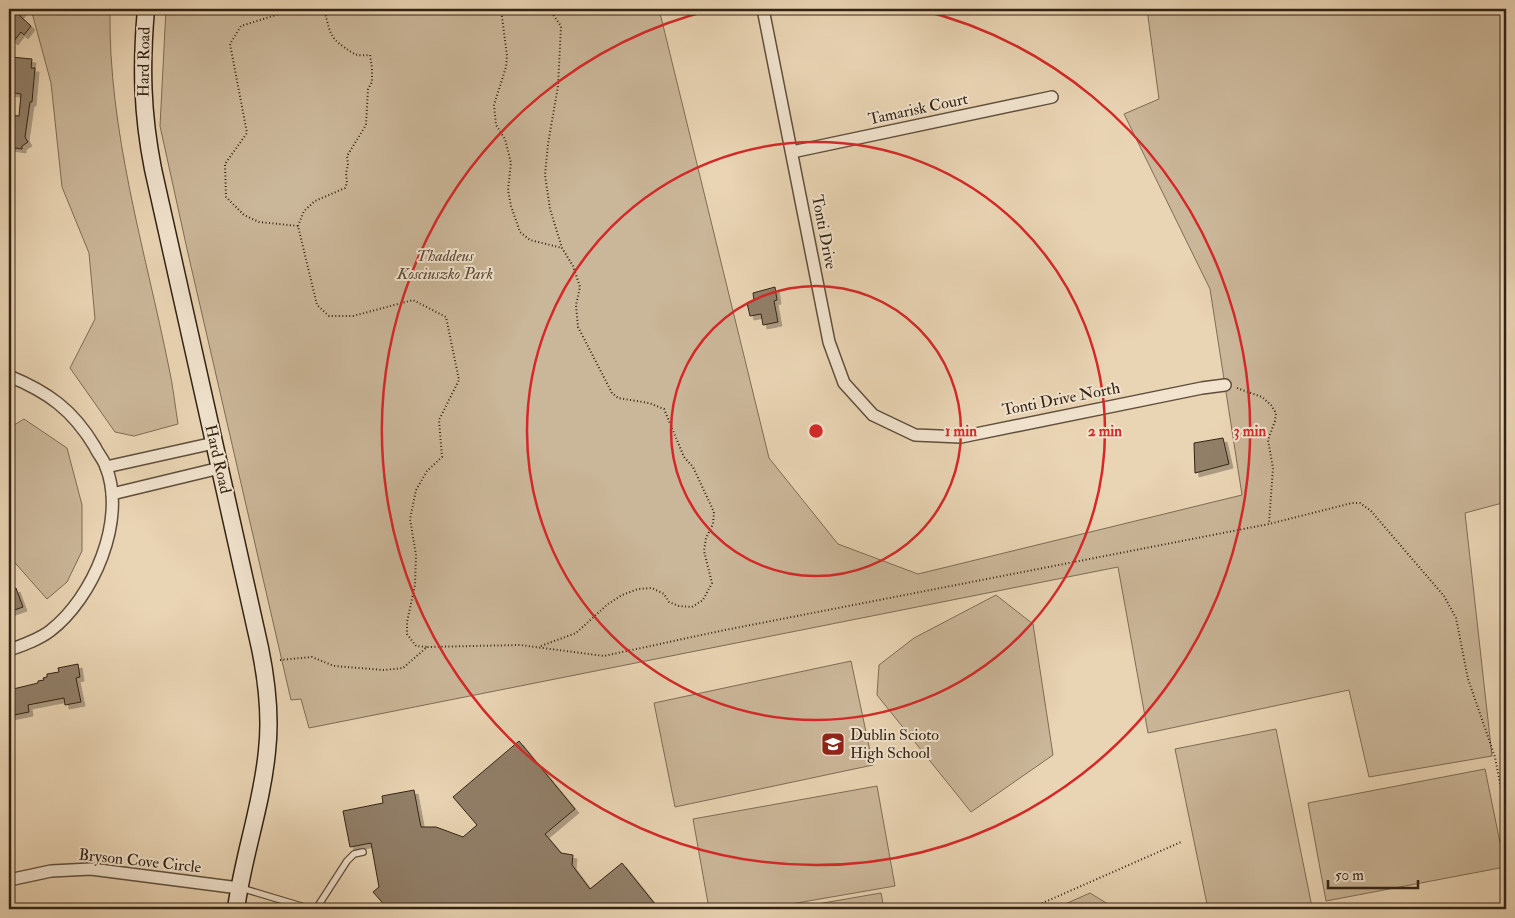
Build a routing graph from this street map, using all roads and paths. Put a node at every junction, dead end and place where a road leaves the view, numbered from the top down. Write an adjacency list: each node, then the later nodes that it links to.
1 (146, 9): 14 (main road, Hard Road)
2 (281, 9): 9 (path)
3 (324, 9): 9 (path)
4 (501, 9): 10 (path)
5 (549, 9): 10 (path)
6 (763, 9): 8 (street, Tonti Drive)
7 (1052, 97): 8 (street, Tamarisk Court)
8 (792, 152): 13 (street, Tonti Drive)
9 (298, 226): 19 (path)
10 (562, 248): 20 (path)
11 (9, 376): 15 (street)
12 (1225, 384): 13 (street, Tonti Drive North); 18 (path)
13 (905, 430)
14 (214, 443): 15 (street); 16 (main road, Hard Road)
15 (106, 467): 17 (street)
16 (220, 468): 17 (street); 27 (main road, Hard Road)
17 (112, 494): 21 (street)
18 (1269, 524): 20 (path); 23 (path)
19 (426, 647): 20 (path); 22 (path)
20 (539, 647)
21 (9, 650)
22 (280, 660)
23 (1506, 815)
24 (1181, 842): 31 (path)
25 (363, 852): 30 (lane)
26 (9, 880): 27 (street, Bryson Cove Circle)
27 (239, 888): 28 (main road, Hard Road); 29 (lane)
28 (236, 909)
29 (305, 909)
30 (316, 909)
31 (1029, 909)

